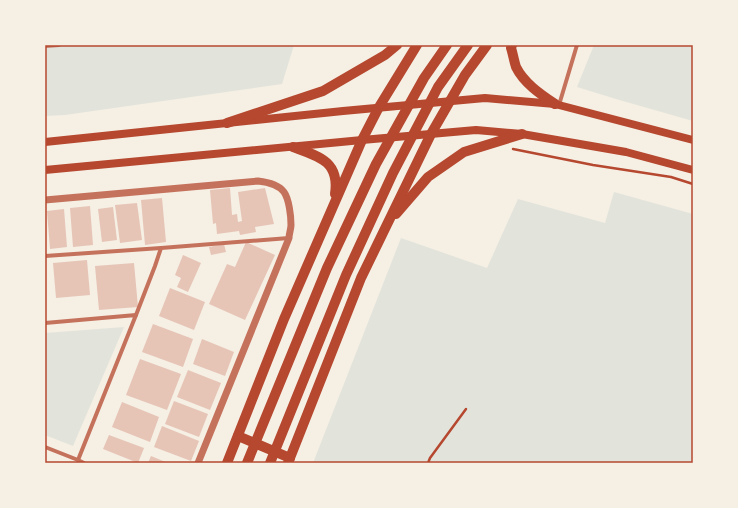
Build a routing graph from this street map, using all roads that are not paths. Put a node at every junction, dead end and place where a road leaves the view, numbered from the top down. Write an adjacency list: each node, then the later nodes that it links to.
1 (59, 45): 9 (street)
2 (397, 45): 13 (main road)
3 (417, 45): 12 (main road)
4 (447, 45): 37 (main road)
5 (468, 45): 38 (main road)
6 (487, 45): 10 (main road)
7 (512, 45): 11 (main road)
8 (576, 45): 11 (street)
9 (45, 46)
10 (451, 101): 11 (main road); 12 (main road); 14 (main road)
11 (557, 105): 17 (main road)
12 (379, 107): 13 (main road); 16 (main road)
13 (227, 123): 18 (main road)
14 (432, 134): 15 (main road); 16 (main road); 24 (main road)
15 (522, 134): 21 (main road); 24 (main road)
16 (362, 140): 19 (main road); 23 (main road)
17 (693, 140)
18 (45, 142)
19 (293, 147): 20 (main road); 23 (main road)
20 (45, 170)
21 (693, 170)
22 (45, 200): 25 (street)
23 (333, 206): 30 (main road)
24 (386, 226): 33 (main road)
25 (289, 238): 26 (street); 35 (street)
26 (161, 248): 27 (street); 28 (street)
27 (45, 256)
28 (136, 315): 29 (street); 32 (street)
29 (45, 322)
30 (238, 436): 33 (main road); 36 (main road)
31 (45, 447): 32 (street)
32 (78, 460): 34 (street)
33 (289, 460)
34 (84, 463)
35 (198, 463)
36 (227, 463)
37 (247, 463)
38 (270, 463)

